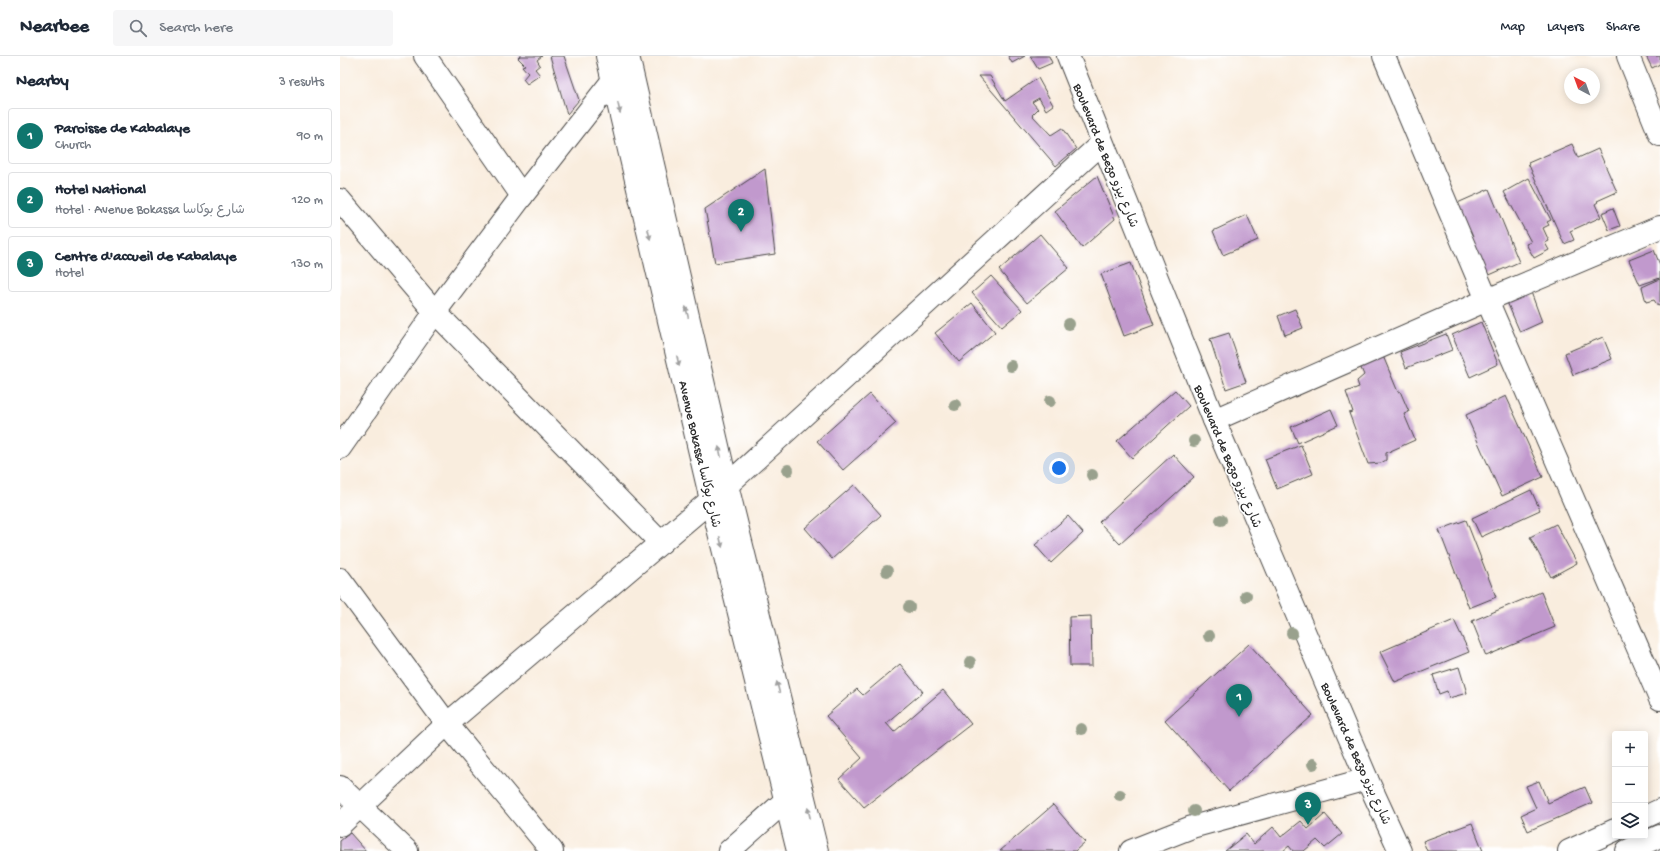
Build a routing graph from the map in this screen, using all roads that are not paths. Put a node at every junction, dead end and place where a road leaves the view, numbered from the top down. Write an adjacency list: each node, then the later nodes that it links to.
1 (425, 56): 10 (street)
2 (607, 56): 7 (street, Avenue Bokassa شارع بوكاسا)
3 (628, 56): 17 (street, Avenue Bokassa شارع بوكاسا, one-way to 3)
4 (1068, 56): 9 (street, Boulevard de Bezo شارع بيزو)
5 (1384, 56): 13 (street)
6 (1628, 56): 8 (street)
7 (613, 80): 10 (street); 18 (street, Avenue Bokassa شارع بوكاسا, one-way to 18)
8 (1660, 135)
9 (1102, 143): 15 (street, Boulevard de Bezo شارع بيزو); 17 (street)
10 (522, 196): 14 (street)
11 (340, 200): 14 (street)
12 (1660, 227): 13 (street)
13 (1486, 300): 15 (street); 21 (street)
14 (435, 312): 16 (street); 19 (street)
15 (1214, 420): 23 (street, Boulevard de Bezo شارع بيزو)
16 (340, 448)
17 (727, 485): 18 (street); 36 (street, Avenue Bokassa شارع بوكاسا, one-way to 17)
18 (711, 500): 19 (street); 25 (street, Avenue Bokassa شارع بوكاسا, one-way to 25)
19 (661, 543): 22 (street)
20 (340, 579): 22 (street)
21 (1660, 699)
22 (447, 724): 26 (street); 33 (street)
23 (1367, 779): 37 (street); 38 (street, Boulevard de Bezo شارع بيزو)
24 (340, 787): 26 (street)
25 (786, 800): 34 (street); 35 (street, Avenue Bokassa شارع بوكاسا)
26 (359, 807): 29 (street); 32 (street)
27 (1660, 810): 28 (street)
28 (1648, 816)
29 (340, 825)
30 (1612, 831): 39 (street)
31 (1660, 836): 40 (street)
32 (407, 851)
33 (552, 851)
34 (729, 851)
35 (798, 851)
36 (817, 851)
37 (1131, 851)
38 (1400, 851)
39 (1569, 851)
40 (1627, 851)

